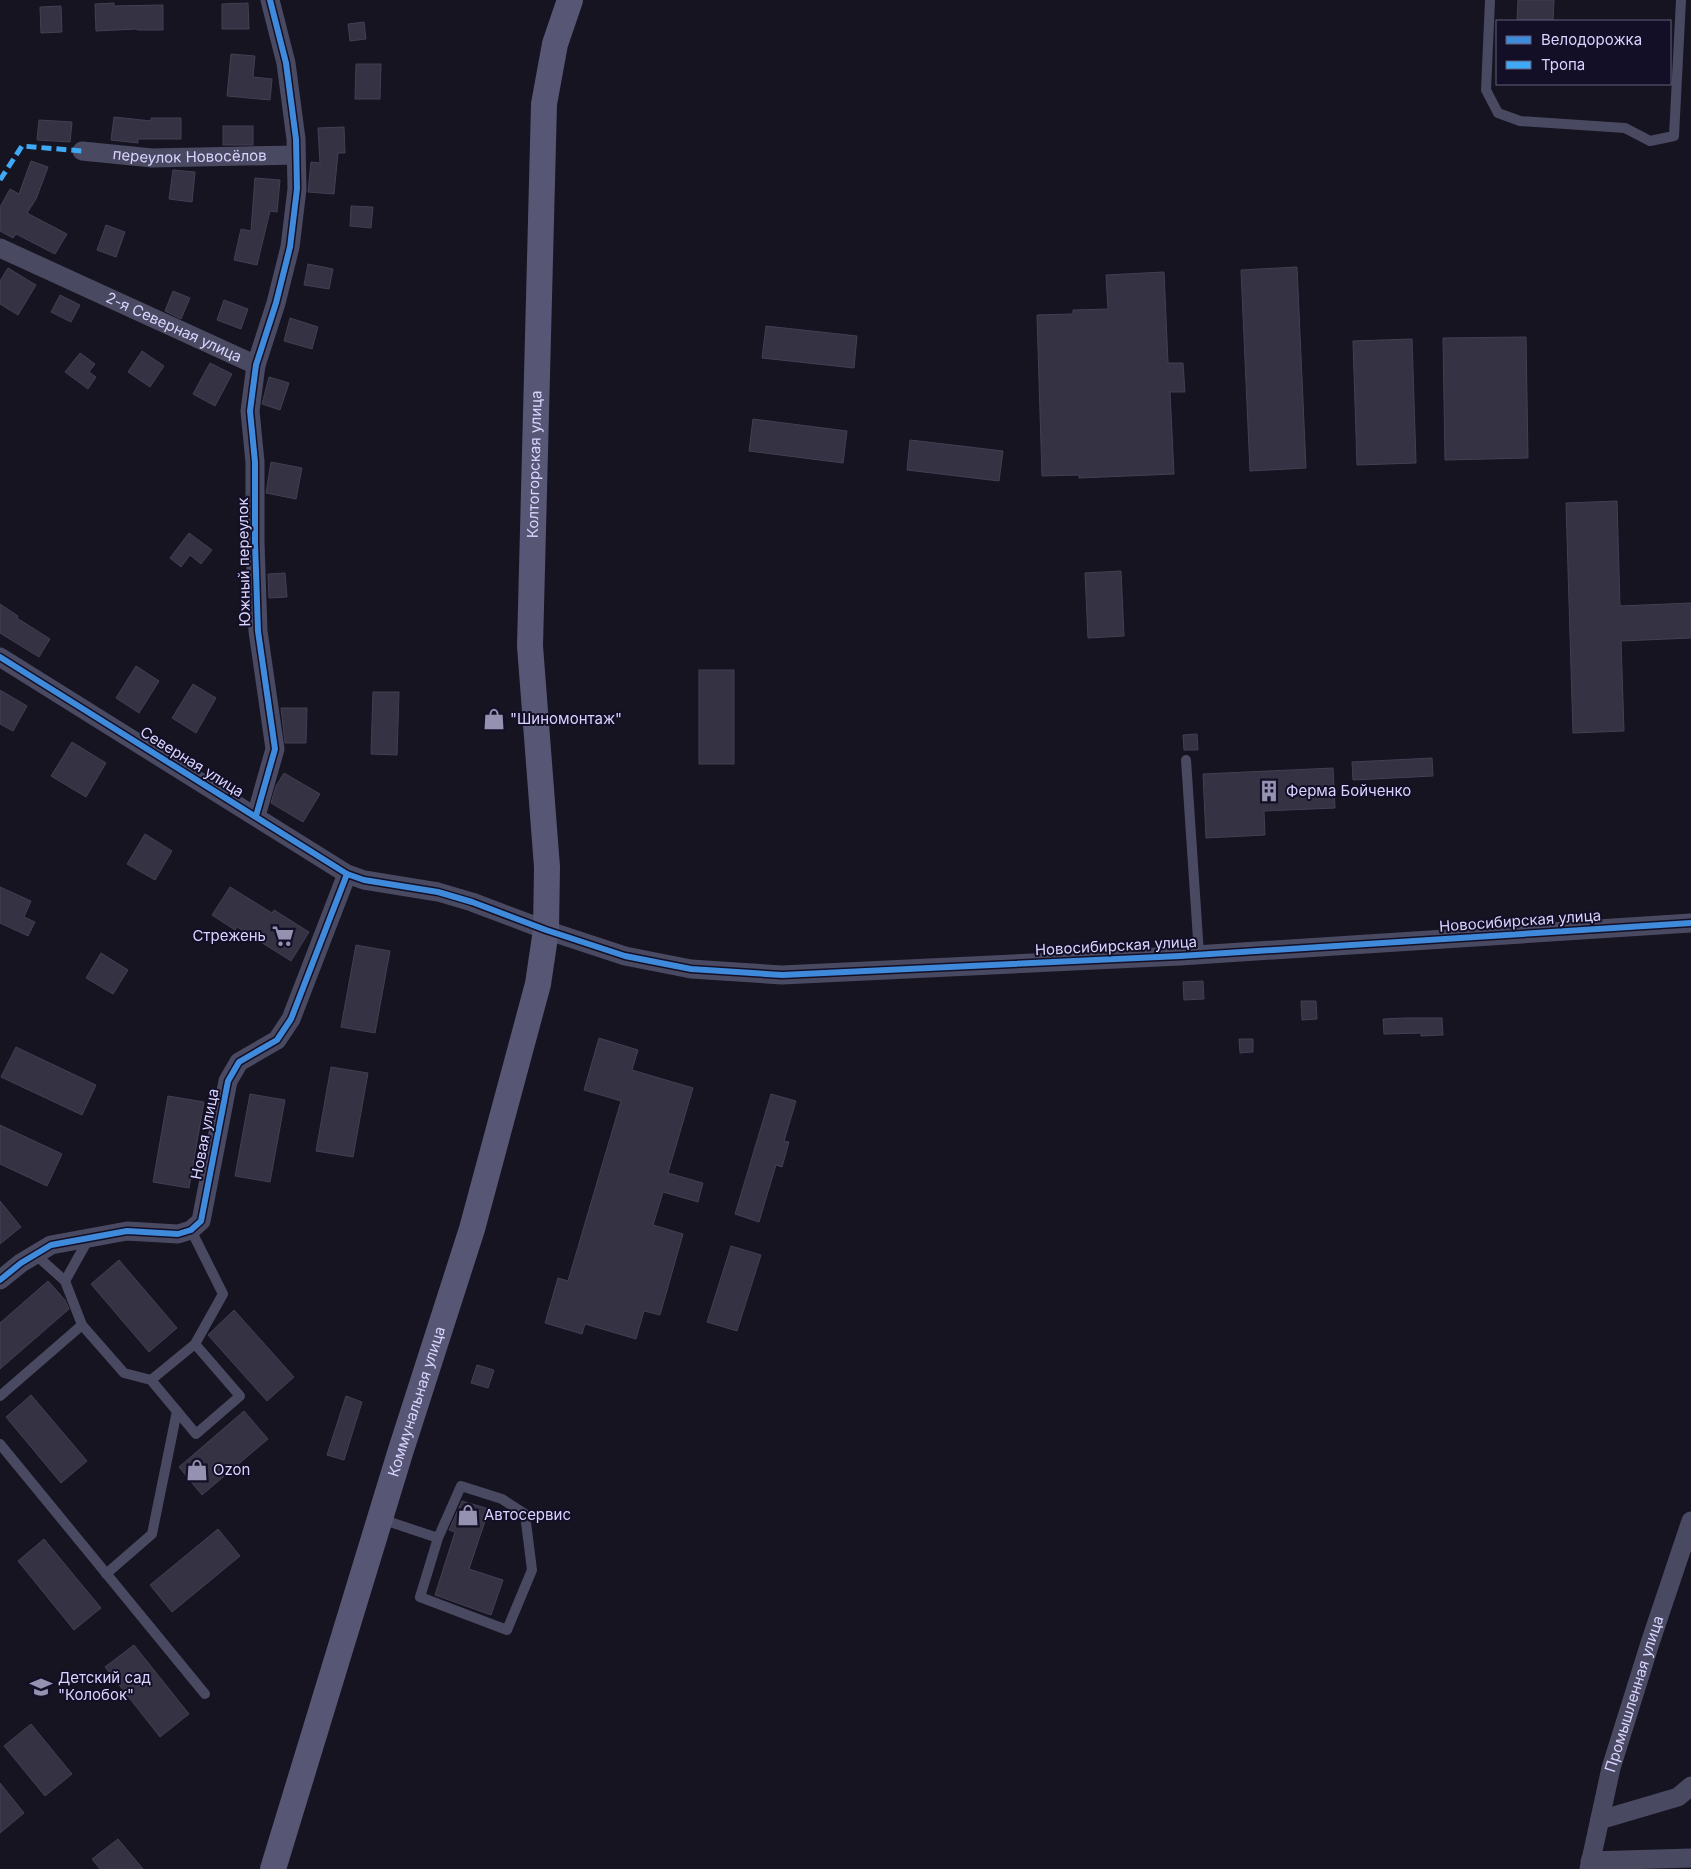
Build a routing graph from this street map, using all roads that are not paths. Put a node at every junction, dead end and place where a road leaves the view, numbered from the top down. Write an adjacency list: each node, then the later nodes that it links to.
1 (270, 0): 6 (street, 2-я Северная улица)
2 (570, 0): 14 (main road, Колтогорская улица)
3 (1490, 0): 4 (lane)
4 (1681, 0)
5 (82, 152): 6 (street, переулок Новосёлов)
6 (296, 155): 8 (street, 2-я Северная улица)
7 (0, 248): 8 (street, 2-я Северная улица)
8 (256, 364): 11 (street, Южный переулок)
9 (0, 657): 11 (street, Северная улица)
10 (1186, 760): 15 (lane)
11 (256, 816): 12 (street, Северная улица)
12 (347, 874): 14 (street, Северная улица); 16 (street, Новая улица)
13 (1691, 922): 15 (street, Новосибирская улица)
14 (546, 930): 15 (street, Новосибирская улица); 27 (main road, Коммунальная улица)
15 (1199, 954)
16 (191, 1230): 17 (street); 22 (lane)
17 (88, 1238): 18 (street); 20 (lane)
18 (36, 1254): 19 (street); 20 (lane)
19 (0, 1280)
20 (65, 1281): 21 (lane)
21 (82, 1325): 23 (lane); 24 (lane)
22 (195, 1344): 23 (lane); 25 (lane)
23 (151, 1380): 25 (lane)
24 (0, 1396)
25 (177, 1411): 30 (lane)
26 (0, 1444): 30 (lane)
27 (380, 1518): 29 (lane); 36 (main road, Коммунальная улица)
28 (1691, 1521): 33 (street, Промышленная улица)
29 (438, 1538): 29 (lane)
30 (106, 1574): 31 (lane)
31 (205, 1694)
32 (1691, 1786): 33 (street)
33 (1600, 1820): 35 (street, Промышленная улица)
34 (1691, 1858): 35 (street)
35 (1590, 1865)
36 (273, 1869)

